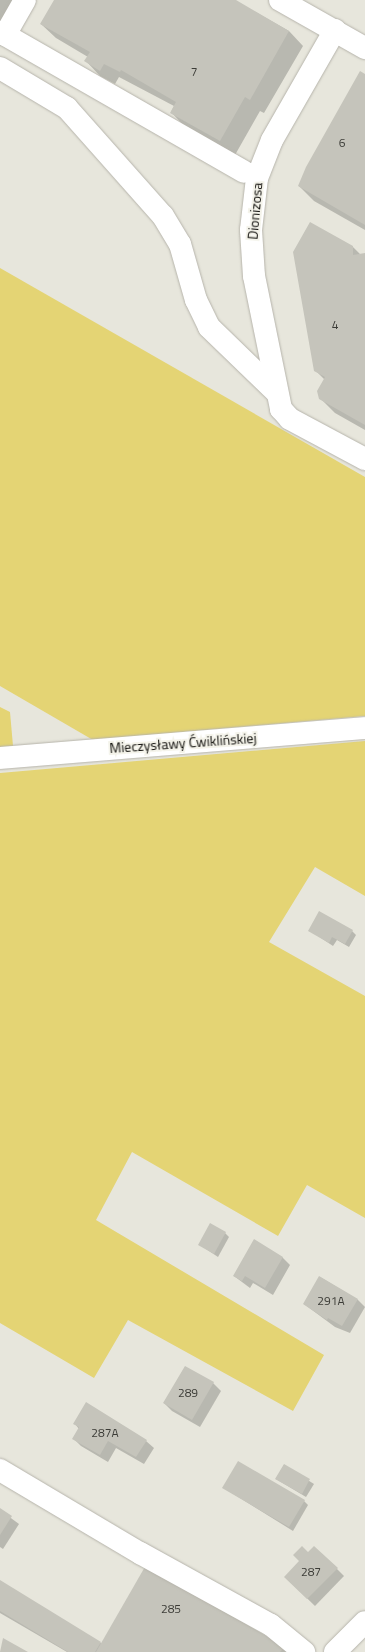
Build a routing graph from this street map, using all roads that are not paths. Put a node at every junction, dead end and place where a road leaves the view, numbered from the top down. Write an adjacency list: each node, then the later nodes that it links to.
1 (25, 0): 4 (street)
2 (280, 0): 3 (street)
3 (335, 30): 5 (street); 8 (street, Dionizosa)
4 (2, 33): 7 (street)
5 (365, 48)
6 (0, 68): 8 (street)
7 (244, 172)
8 (279, 400): 9 (street)
9 (365, 459)
10 (365, 728): 11 (street, Mieczysławy Ćwiklińskiej)
11 (0, 758)
12 (0, 1470): 14 (street)
13 (365, 1622): 15 (street)
14 (304, 1652)
15 (336, 1652)

